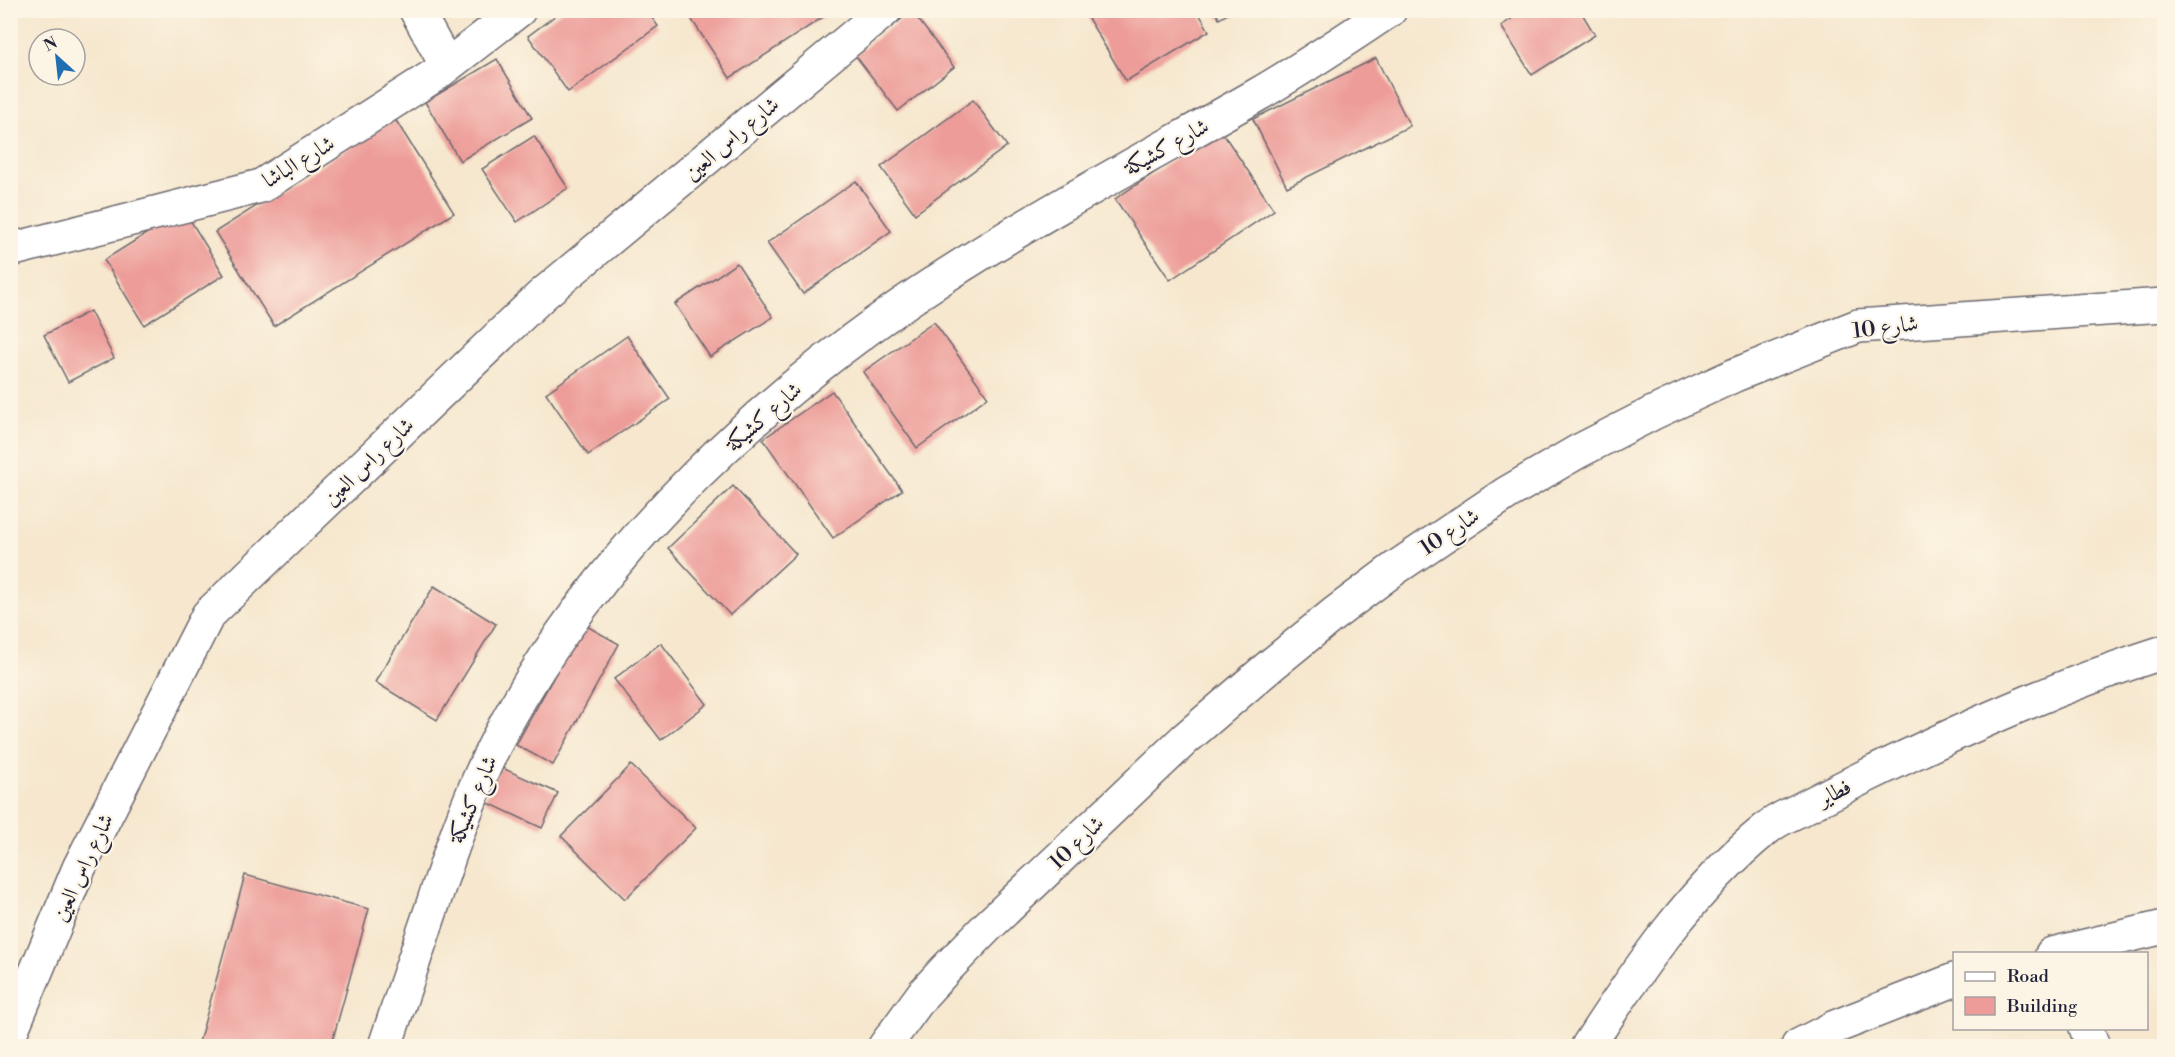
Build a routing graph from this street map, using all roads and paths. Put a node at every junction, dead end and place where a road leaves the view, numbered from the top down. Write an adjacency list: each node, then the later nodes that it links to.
1 (416, 10): 5 (street)
2 (519, 10): 5 (street, شارع الباشا)
3 (885, 10): 13 (street, شارع راس العين)
4 (1390, 10): 14 (street, شارع كشيكة)
5 (447, 66): 6 (street, شارع الباشا)
6 (10, 250)
7 (2164, 305): 15 (street, شارع 10)
8 (2164, 652): 16 (street, فطاير)
9 (2164, 927): 10 (street)
10 (2060, 952)
11 (1953, 980): 17 (street)
12 (2086, 1030): 18 (street)
13 (10, 1034)
14 (385, 1047)
15 (885, 1047)
16 (1588, 1047)
17 (1798, 1047)
18 (2092, 1047)

